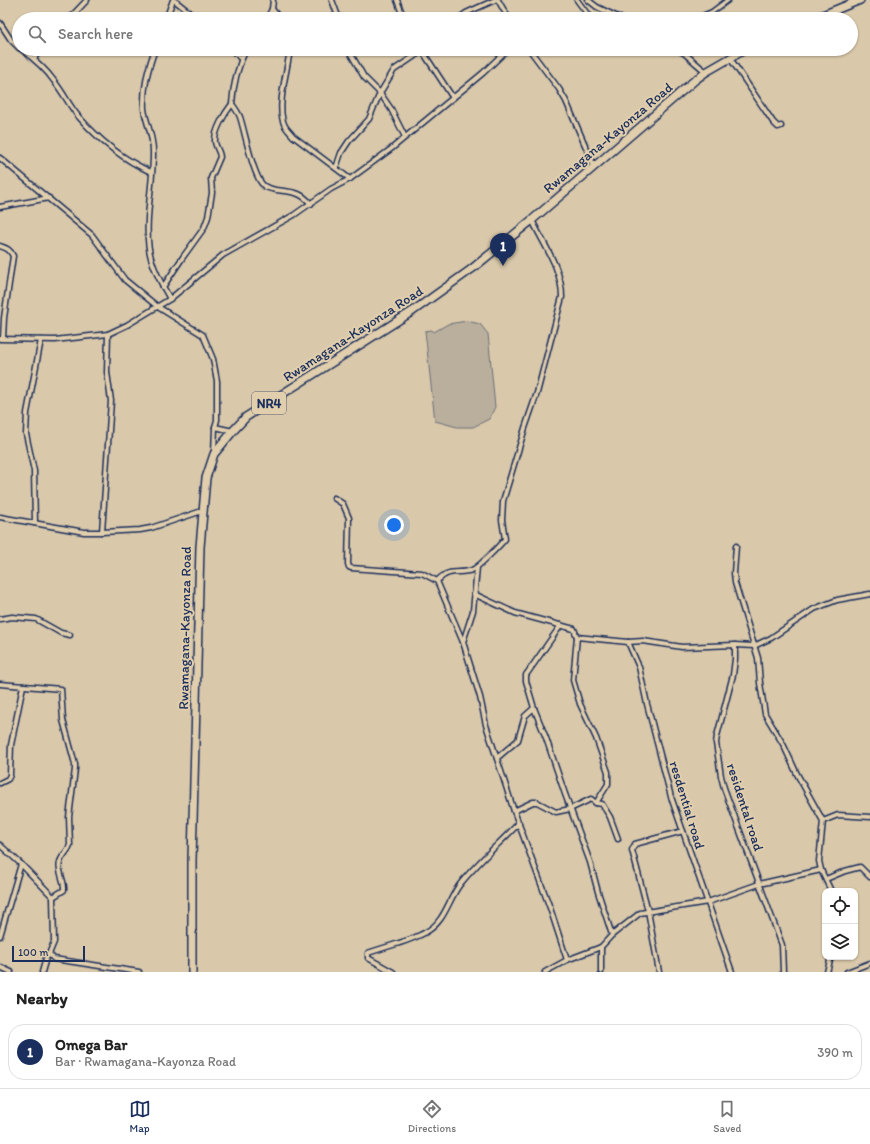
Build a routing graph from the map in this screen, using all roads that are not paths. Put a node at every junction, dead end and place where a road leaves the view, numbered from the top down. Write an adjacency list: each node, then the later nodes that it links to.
1 (87, 0): 12 (street)
2 (173, 0): 13 (street); 14 (street)
3 (273, 0): 11 (street)
4 (332, 0): 17 (street)
5 (397, 0): 18 (street)
6 (496, 0): 19 (street); 20 (street)
7 (577, 0): 21 (street)
8 (588, 0): 22 (street)
9 (728, 0): 23 (street)
10 (860, 0): 24 (highway)
11 (272, 9): 15 (street); 16 (street)
12 (76, 12)
13 (169, 12)
14 (189, 12)
15 (270, 12)
16 (274, 12)
17 (336, 12)
18 (401, 12)
19 (468, 12)
20 (504, 12)
21 (586, 12)
22 (607, 12)
23 (712, 12)
24 (830, 12)
25 (0, 23): 26 (street)
26 (12, 41)
27 (31, 56): 39 (street)
28 (153, 56): 51 (street)
29 (238, 56): 41 (street)
30 (242, 56): 41 (street)
31 (290, 56): 50 (street)
32 (352, 56): 43 (street)
33 (414, 56): 43 (street)
34 (427, 56): 44 (street)
35 (500, 56): 44 (street)
36 (534, 56): 49 (street)
37 (689, 56): 42 (street)
38 (734, 56): 40 (highway, Rwamagana-Kayonza Road / NR4)
39 (34, 58): 51 (street)
40 (730, 58): 42 (highway, Rwamagana-Kayonza Road / NR4); 46 (street)
41 (241, 59): 45 (street)
42 (706, 72): 49 (highway, Rwamagana-Kayonza Road / NR4)
43 (380, 93): 47 (street); 50 (street)
44 (453, 98): 47 (street)
45 (232, 104): 54 (street); 58 (street)
46 (781, 126)
47 (405, 137): 52 (street)
48 (0, 158): 53 (street)
49 (594, 166): 56 (highway, Rwamagana-Kayonza Road / NR4)
50 (336, 168): 52 (street)
51 (152, 172): 58 (street)
52 (350, 179): 54 (street)
53 (49, 198): 55 (street); 60 (street)
54 (311, 204): 59 (street)
55 (0, 207)
56 (532, 220): 65 (highway, Rwamagana-Kayonza Road / NR4); 73 (street)
57 (0, 246): 62 (street)
58 (163, 287): 59 (street)
59 (170, 300): 60 (street)
60 (158, 307): 61 (street); 64 (street)
61 (108, 334): 63 (street); 71 (street)
62 (2, 339): 63 (street)
63 (41, 340): 70 (street)
64 (215, 427): 65 (street); 66 (street)
65 (233, 431): 66 (highway, Rwamagana-Kayonza Road / NR4)
66 (214, 454): 68 (highway, Rwamagana-Kayonza Road / NR4)
67 (334, 498): 74 (street)
68 (202, 511): 71 (street); 120 (highway, Rwamagana-Kayonza Road / NR4)
69 (0, 517): 70 (street)
70 (35, 523): 71 (street)
71 (102, 532)
72 (736, 546): 84 (street)
73 (477, 567): 74 (street); 75 (street)
74 (437, 581): 81 (street)
75 (474, 594): 78 (street); 81 (street)
76 (870, 594): 84 (street)
77 (0, 619): 79 (street)
78 (561, 625): 80 (street); 87 (street)
79 (70, 635)
80 (577, 637): 82 (street); 90 (street)
81 (463, 642): 88 (street)
82 (628, 642): 83 (street); 96 (street, resdential road)
83 (735, 645): 84 (street); 103 (street, residental road)
84 (754, 646): 94 (street)
85 (0, 684): 86 (street)
86 (23, 686): 89 (street); 105 (street)
87 (534, 708): 88 (street); 91 (street)
88 (498, 758): 92 (street)
89 (0, 783)
90 (596, 803): 91 (street); 97 (street)
91 (570, 808): 92 (street); 109 (street)
92 (514, 811): 95 (street)
93 (870, 817): 94 (street)
94 (823, 821): 100 (street)
95 (519, 822): 112 (street); 121 (street)
96 (683, 831): 106 (street, resdential road); 107 (street)
97 (618, 838)
98 (0, 845): 99 (street)
99 (21, 864): 105 (street); 108 (street)
100 (821, 870): 102 (street); 103 (street)
101 (870, 877): 102 (street)
102 (826, 879): 104 (street)
103 (759, 884): 106 (street); 126 (street, residental road)
104 (830, 888)
105 (53, 897): 111 (street)
106 (708, 902): 107 (street); 125 (street, resdential road)
107 (648, 912): 109 (street); 124 (street)
108 (0, 936)
109 (612, 936): 110 (street)
110 (601, 947): 112 (street); 123 (street)
111 (49, 954): 117 (street); 118 (street)
112 (567, 960): 122 (street)
113 (830, 960): 127 (street)
114 (870, 963): 128 (street)
115 (0, 967): 116 (street)
116 (11, 972)
117 (42, 972)
118 (132, 972): 119 (street)
119 (139, 972)
120 (192, 972)
121 (393, 972)
122 (545, 972)
123 (601, 972)
124 (659, 972)
125 (732, 972)
126 (783, 972)
127 (827, 972)
128 (847, 972)

